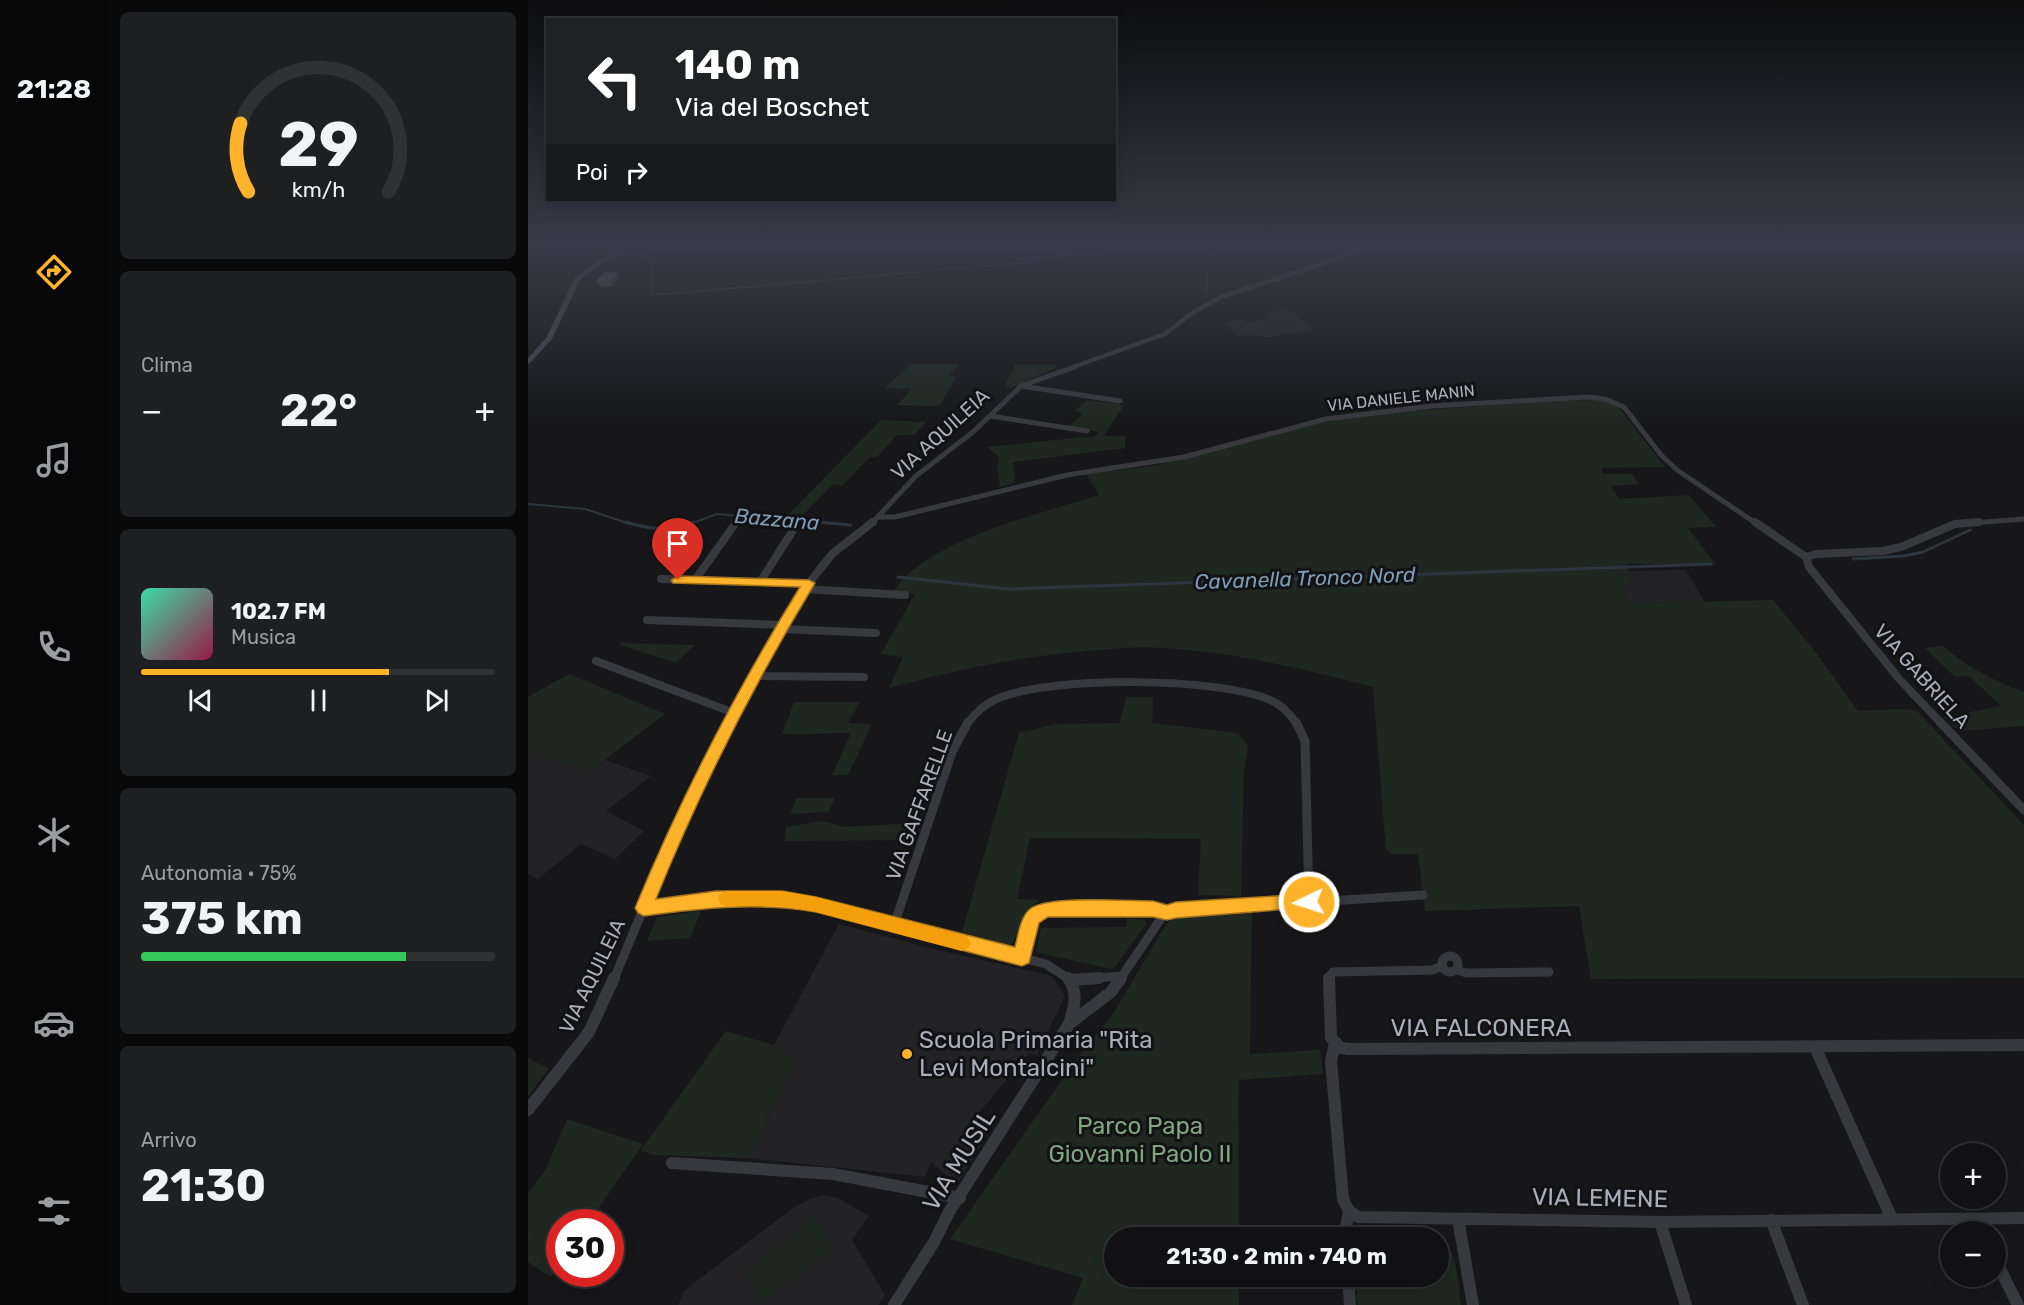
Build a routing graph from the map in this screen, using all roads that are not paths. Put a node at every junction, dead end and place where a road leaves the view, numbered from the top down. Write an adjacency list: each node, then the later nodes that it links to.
1 (565, 305): 3 (street)
2 (1204, 305): 4 (street, VIA AQUILEIA)
3 (528, 362)
4 (1021, 386): 5 (street); 6 (street, VIA AQUILEIA)
5 (1120, 401)
6 (990, 416): 7 (street); 8 (street, VIA AQUILEIA)
7 (1087, 430)
8 (880, 517): 12 (street, VIA DANIELE MANIN); 16 (street, VIA AQUILEIA)
9 (2024, 519): 12 (street)
10 (735, 524): 14 (street)
11 (795, 528): 15 (street)
12 (1806, 557): 25 (street, VIA GABRIELA)
13 (661, 579): 14 (street)
14 (695, 580): 15 (street)
15 (760, 582): 16 (street)
16 (807, 586): 17 (street); 19 (street, VIA AQUILEIA)
17 (905, 595)
18 (647, 620): 19 (street)
19 (782, 627): 20 (street); 22 (street, VIA AQUILEIA)
20 (876, 633)
21 (596, 661): 24 (street)
22 (756, 676): 23 (street); 24 (street, VIA AQUILEIA)
23 (864, 677)
24 (737, 714): 28 (street, VIA AQUILEIA)
25 (2024, 810)
26 (1423, 895): 27 (street)
27 (1309, 902): 29 (street); 30 (street, VIA GAFFARELLE)
28 (644, 908): 30 (street); 39 (street, VIA AQUILEIA)
29 (1167, 912): 31 (street); 33 (street)
30 (894, 925): 31 (street)
31 (1022, 957): 34 (street)
32 (1548, 972): 36 (street)
33 (1122, 976): 34 (street); 35 (street)
34 (1071, 980): 35 (street, VIA MUSIL)
35 (1069, 1024): 41 (street, VIA MUSIL)
36 (1335, 1043): 38 (street, VIA FALCONERA); 42 (street)
37 (2024, 1045): 38 (street, VIA FALCONERA)
38 (1815, 1047): 45 (street)
39 (528, 1110)
40 (672, 1163): 41 (street)
41 (960, 1198): 52 (street, VIA MUSIL)
42 (1349, 1211): 44 (street, VIA LEMENE); 49 (street)
43 (2024, 1218): 46 (street, VIA LEMENE)
44 (1458, 1219): 48 (street, VIA LEMENE); 54 (street)
45 (1892, 1219): 46 (street, VIA LEMENE); 47 (street, VIA LEMENE)
46 (1975, 1219)
47 (1771, 1220): 48 (street, VIA LEMENE); 56 (street)
48 (1660, 1222): 55 (street)
49 (1346, 1227)
50 (2006, 1281): 57 (street)
51 (1349, 1287): 53 (street)
52 (894, 1305)
53 (1350, 1305)
54 (1473, 1305)
55 (1686, 1305)
56 (1803, 1305)
57 (2018, 1305)

